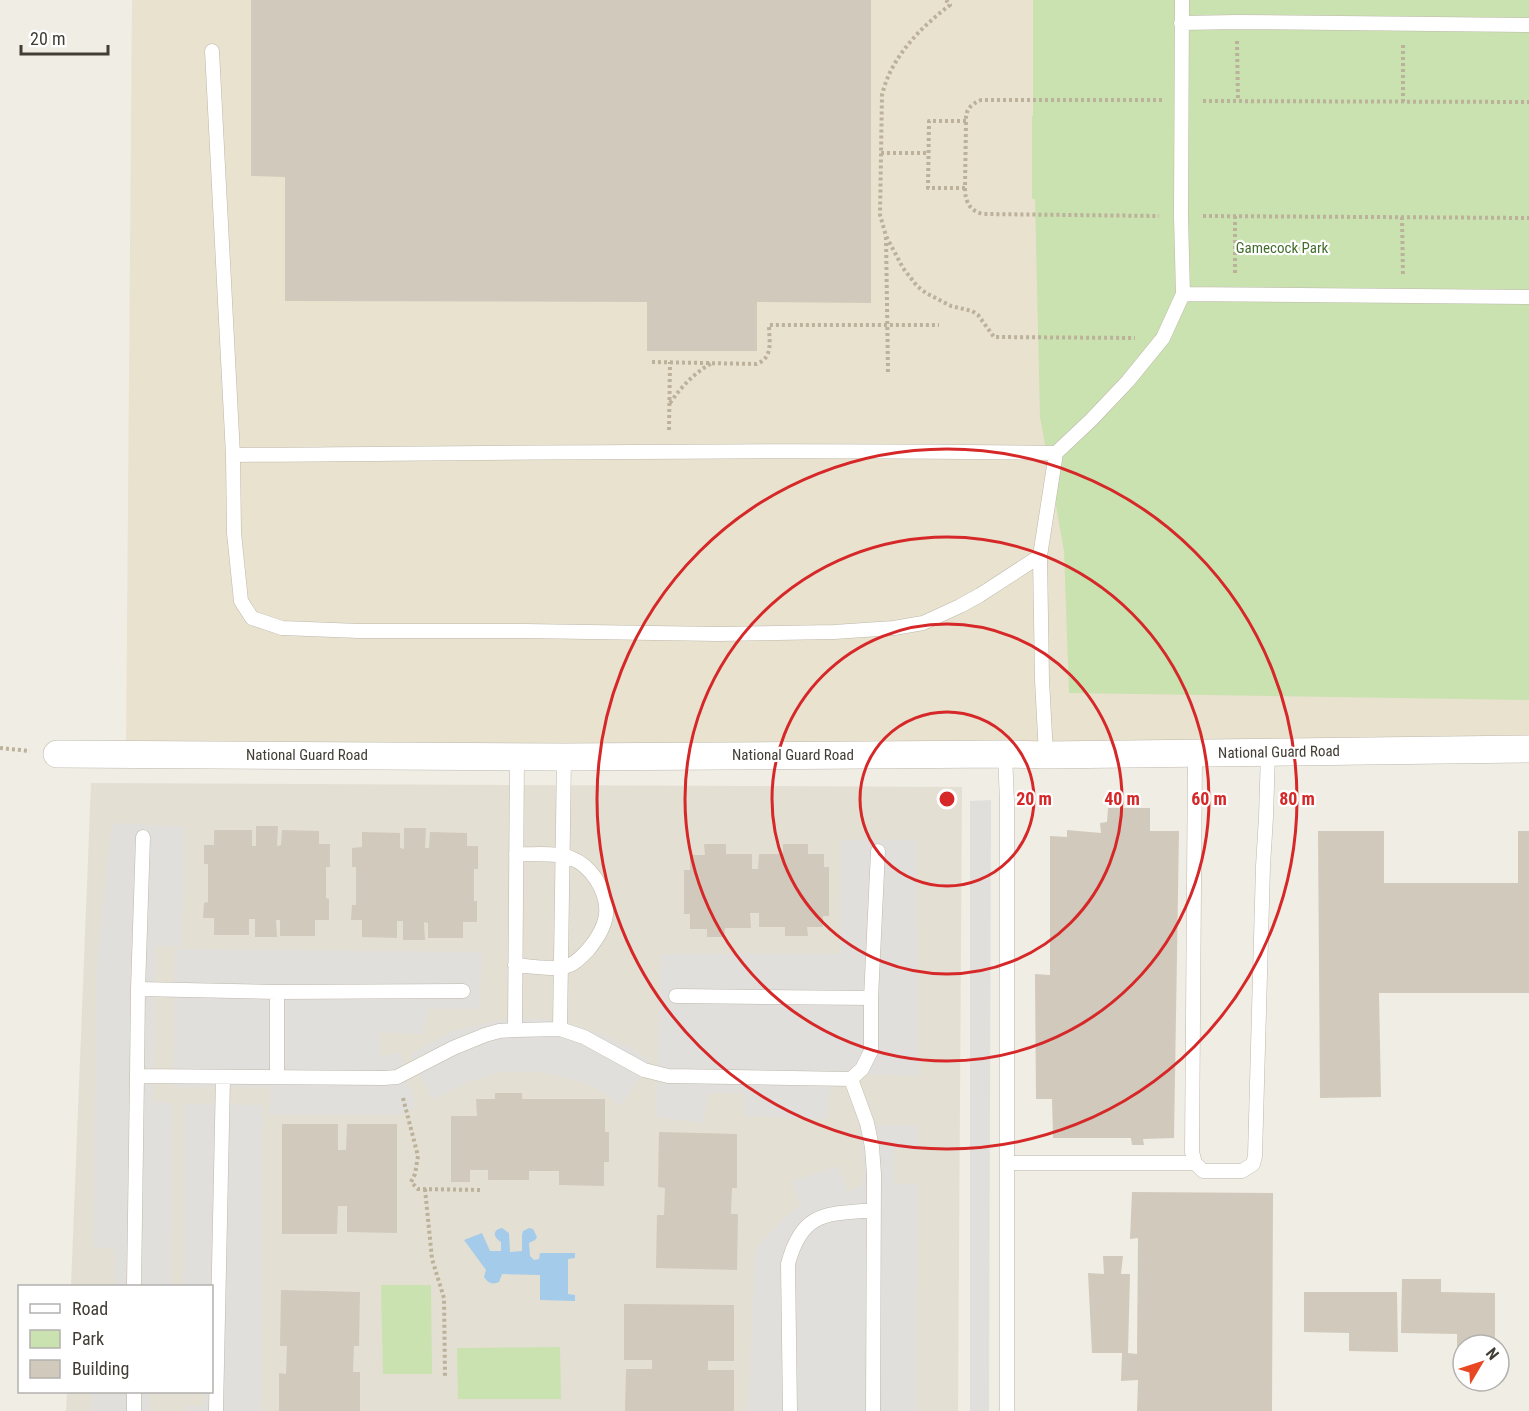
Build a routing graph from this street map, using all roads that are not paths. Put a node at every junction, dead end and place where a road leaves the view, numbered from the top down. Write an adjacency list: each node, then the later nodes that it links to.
1 (1182, 0): 2 (lane)
2 (1181, 23): 3 (lane); 5 (lane)
3 (1529, 24)
4 (212, 51): 8 (lane)
5 (1183, 294): 6 (lane); 7 (lane)
6 (1529, 297)
7 (1056, 453): 8 (lane); 9 (lane)
8 (233, 455): 9 (lane)
9 (1040, 556): 15 (lane)
10 (1529, 749): 11 (street, National Guard Road)
11 (1268, 752): 12 (street, National Guard Road); 36 (lane)
12 (1196, 753): 15 (street, National Guard Road); 36 (lane)
13 (57, 754): 16 (street, National Guard Road)
14 (1005, 754): 15 (street, National Guard Road); 17 (street, National Guard Road); 35 (lane)
15 (1046, 755)
16 (517, 757): 17 (street, National Guard Road); 20 (lane)
17 (564, 757): 21 (lane)
18 (143, 837): 24 (lane)
19 (878, 851): 28 (lane)
20 (516, 854): 21 (lane); 22 (lane)
21 (562, 855): 23 (lane); 23 (lane)
22 (515, 965): 23 (lane); 30 (lane)
23 (561, 967): 29 (lane)
24 (138, 989): 26 (lane); 31 (lane)
25 (463, 991): 26 (lane)
26 (277, 992): 33 (lane)
27 (676, 996): 28 (lane)
28 (871, 998): 34 (lane)
29 (560, 1029): 30 (lane); 34 (lane)
30 (514, 1030): 33 (lane)
31 (137, 1076): 32 (lane); 38 (lane)
32 (224, 1077): 33 (lane); 41 (lane)
33 (277, 1077)
34 (850, 1079): 37 (lane)
35 (1007, 1163): 36 (lane); 44 (lane)
36 (1195, 1163)
37 (874, 1210): 42 (lane); 43 (lane)
38 (134, 1285)
39 (134, 1393): 40 (lane)
40 (134, 1411)
41 (216, 1411)
42 (790, 1411)
43 (873, 1411)
44 (1007, 1411)

